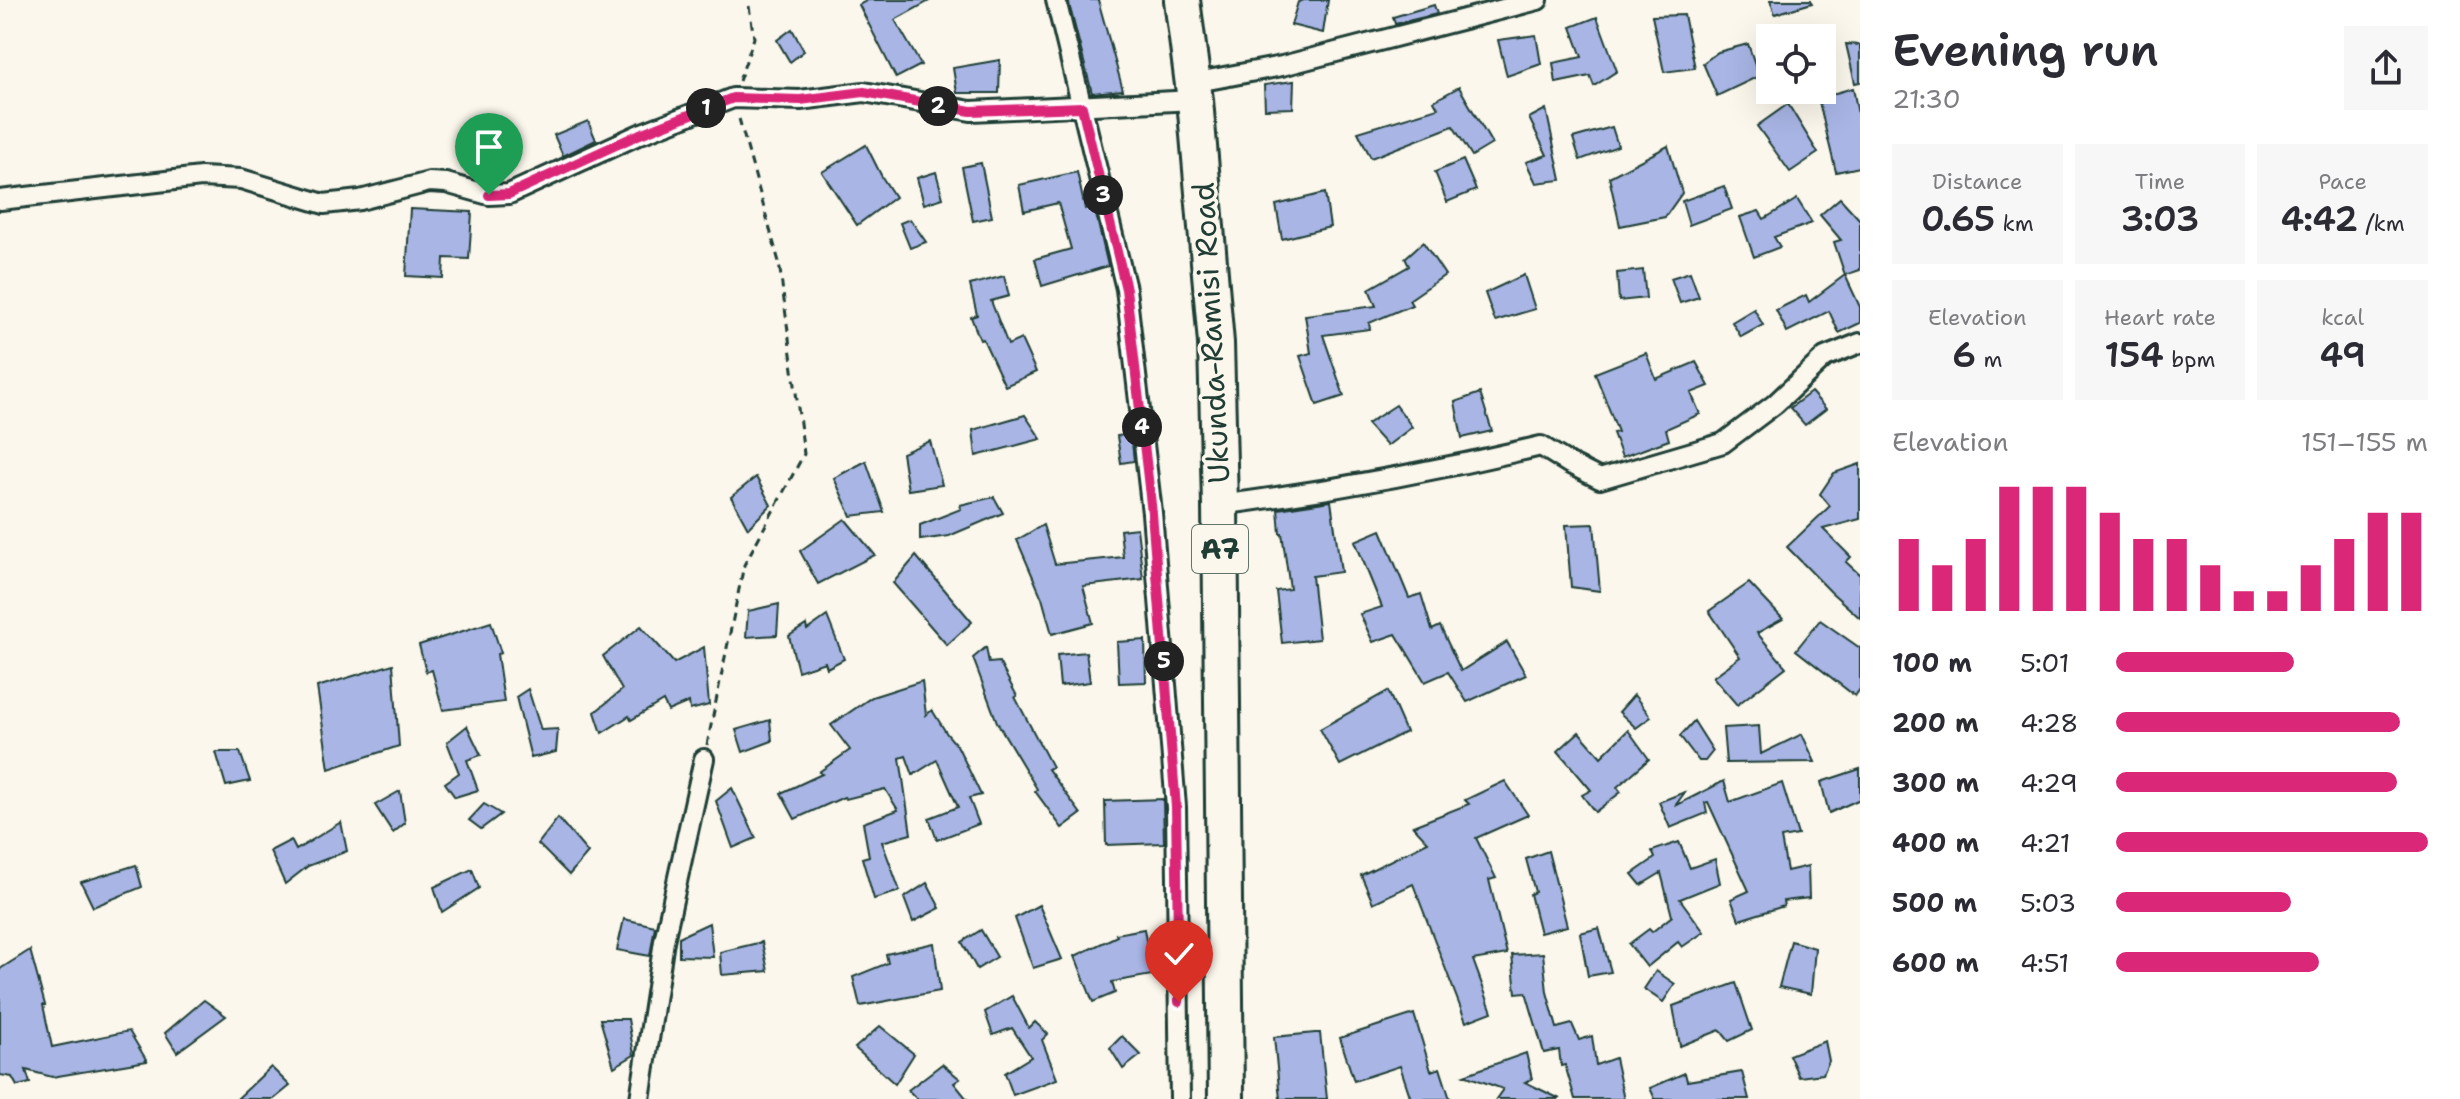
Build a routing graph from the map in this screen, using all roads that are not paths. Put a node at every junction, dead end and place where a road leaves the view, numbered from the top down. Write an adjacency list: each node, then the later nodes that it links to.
1 (1056, 0): 5 (street)
2 (1182, 0): 4 (highway, Ukunda-Ramisi Road / A7)
3 (1538, 0): 4 (street)
4 (1194, 92): 5 (street); 8 (highway, Ukunda-Ramisi Road / A7)
5 (1082, 107): 6 (street); 11 (street)
6 (0, 200)
7 (1860, 343): 8 (street)
8 (1220, 505): 12 (highway, Ukunda-Ramisi Road / A7)
9 (704, 759): 10 (street)
10 (640, 1099)
11 (1180, 1099)
12 (1226, 1099)

